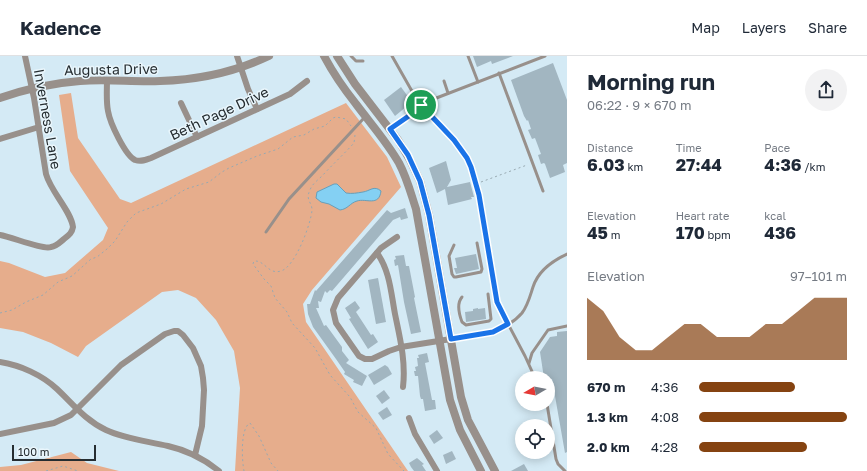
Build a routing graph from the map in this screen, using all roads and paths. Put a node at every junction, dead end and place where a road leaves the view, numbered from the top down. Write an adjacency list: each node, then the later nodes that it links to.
1 (25, 56): 17 (street, Inverness Lane)
2 (237, 56): 11 (street)
3 (269, 56): 11 (street, Augusta Drive)
4 (324, 56): 23 (street)
5 (338, 56): 25 (street)
6 (351, 56): 10 (lane)
7 (392, 56): 21 (lane)
8 (468, 56): 16 (lane)
9 (545, 56): 12 (lane)
10 (363, 61)
11 (241, 67): 13 (street, Augusta Drive); 22 (street)
12 (499, 73): 16 (lane); 31 (lane)
13 (107, 80): 17 (street, Augusta Drive); 27 (street, Beth Page Drive)
14 (307, 81): 22 (street, Beth Page Drive)
15 (444, 81): 18 (lane)
16 (478, 82): 18 (lane)
17 (32, 88): 19 (street, Augusta Drive); 24 (street, Inverness Lane)
18 (448, 93): 21 (lane)
19 (0, 98)
20 (181, 103): 27 (street)
21 (421, 105): 25 (lane); 42 (lane)
22 (257, 109): 27 (street, Beth Page Drive)
23 (366, 117): 26 (lane); 45 (street)
24 (39, 127): 28 (street); 33 (street, Inverness Lane)
25 (390, 129): 44 (street)
26 (353, 130): 32 (lane); 41 (path); 61 (path)
27 (197, 136)
28 (0, 139)
29 (527, 165): 30 (path)
30 (481, 182)
31 (543, 191)
32 (266, 232)
33 (0, 235)
34 (397, 237): 37 (street)
35 (477, 243): 36 (lane)
36 (454, 245)
37 (377, 253): 46 (street); 46 (street)
38 (567, 254): 42 (lane)
39 (488, 294): 40 (lane)
40 (462, 297)
41 (0, 313)
42 (508, 324): 44 (lane); 48 (lane)
43 (567, 326): 48 (lane)
44 (451, 339): 45 (street); 64 (street)
45 (439, 341): 46 (street); 63 (street)
46 (401, 347): 50 (street)
47 (0, 362): 51 (street)
48 (529, 364): 49 (lane)
49 (532, 371)
50 (403, 387)
51 (78, 410): 54 (street); 55 (street); 55 (street)
52 (547, 411): 65 (lane)
53 (409, 418): 62 (street)
54 (0, 434)
55 (195, 455): 58 (street)
56 (46, 471): 57 (path)
57 (78, 471)
58 (219, 471)
59 (244, 471): 60 (path)
60 (278, 471)
61 (404, 471)
62 (437, 471)
63 (481, 471)
64 (495, 471)
65 (565, 471)

